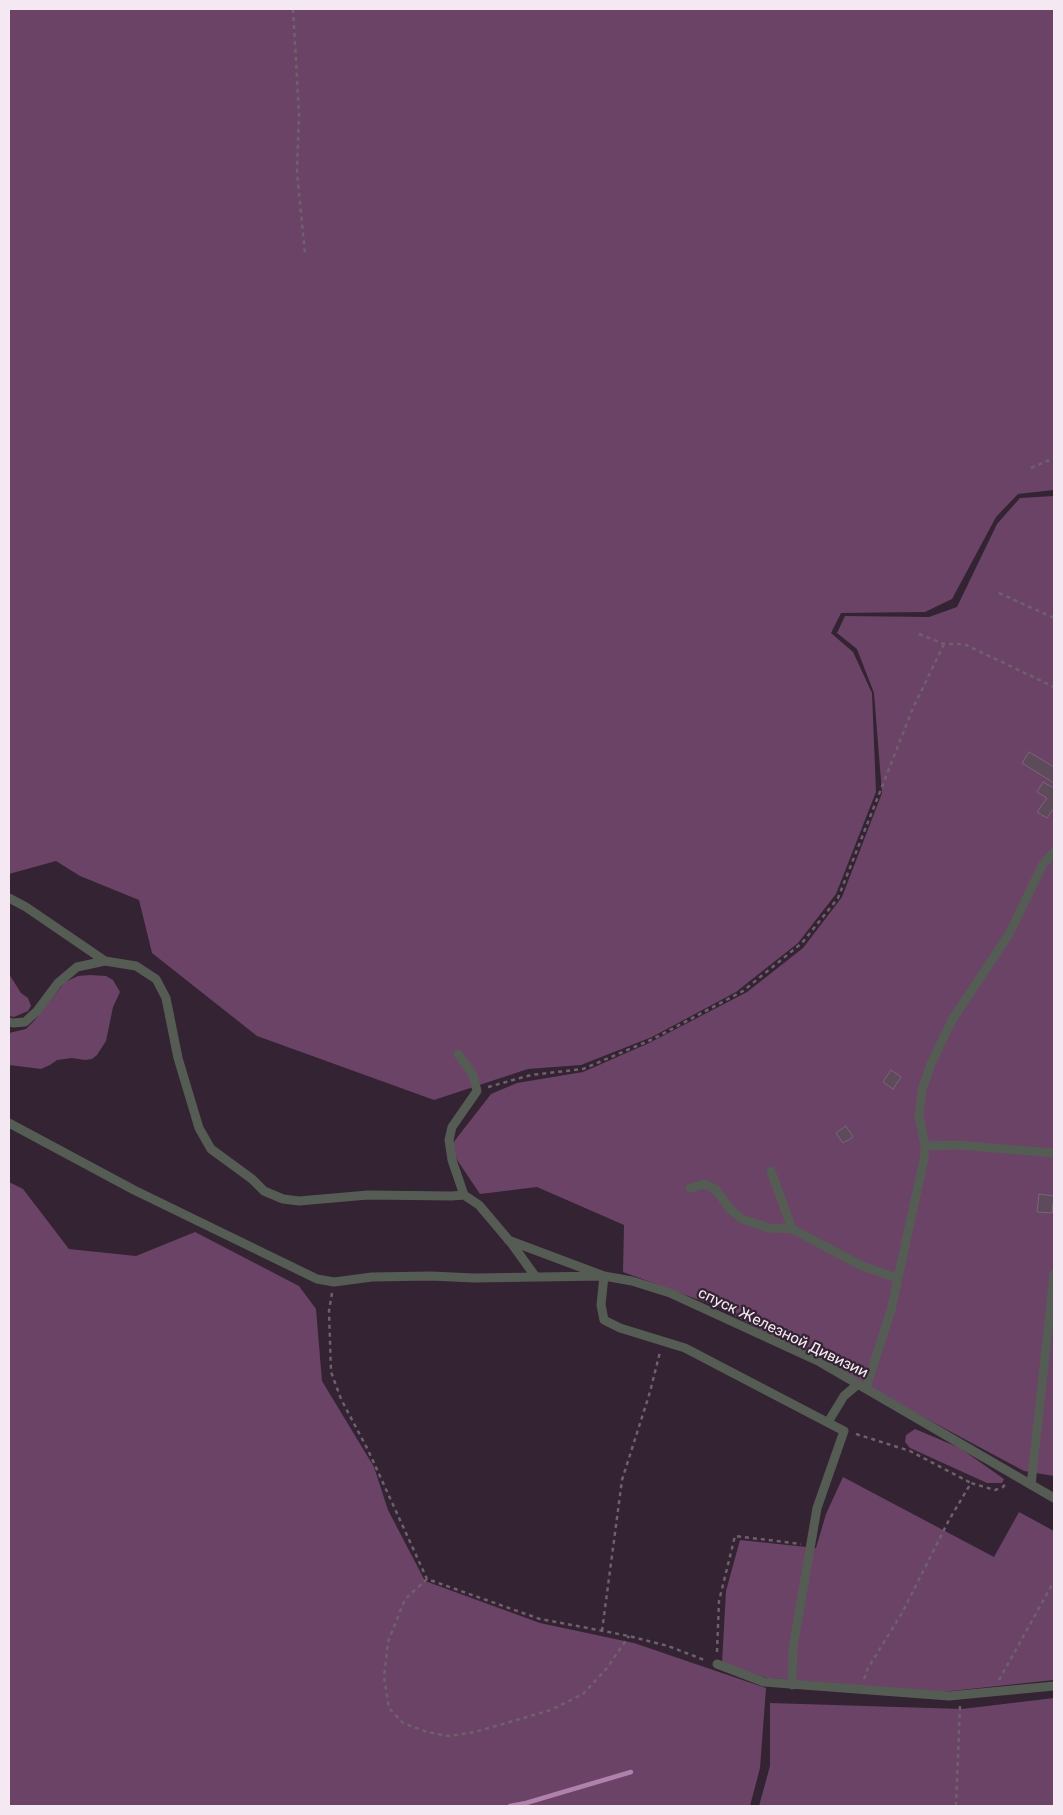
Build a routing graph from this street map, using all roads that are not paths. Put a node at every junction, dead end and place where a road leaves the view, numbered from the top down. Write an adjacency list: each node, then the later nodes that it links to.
1 (1054, 852): 7 (lane)
2 (9, 898): 3 (lane)
3 (105, 961): 4 (lane); 11 (lane)
4 (9, 1022)
5 (458, 1054): 11 (lane)
6 (9, 1123): 15 (lane, спуск Железной Дивизии)
7 (925, 1146): 8 (lane); 17 (lane)
8 (1054, 1153)
9 (771, 1171): 12 (lane)
10 (690, 1188): 12 (lane)
11 (464, 1194): 13 (lane)
12 (792, 1229): 17 (lane)
13 (508, 1240): 15 (lane); 16 (lane)
14 (1054, 1274): 20 (lane)
15 (535, 1276): 16 (lane, спуск Железной Дивизии)
16 (604, 1276): 18 (lane, спуск Железной Дивизии); 19 (lane)
17 (897, 1278): 18 (lane)
18 (862, 1386): 19 (lane); 20 (lane, спуск Железной Дивизии)
19 (828, 1422): 23 (lane)
20 (1031, 1485): 21 (lane, спуск Железной Дивизии)
21 (1054, 1498)
22 (717, 1664): 23 (lane)
23 (792, 1685): 24 (lane)
24 (1054, 1686)

